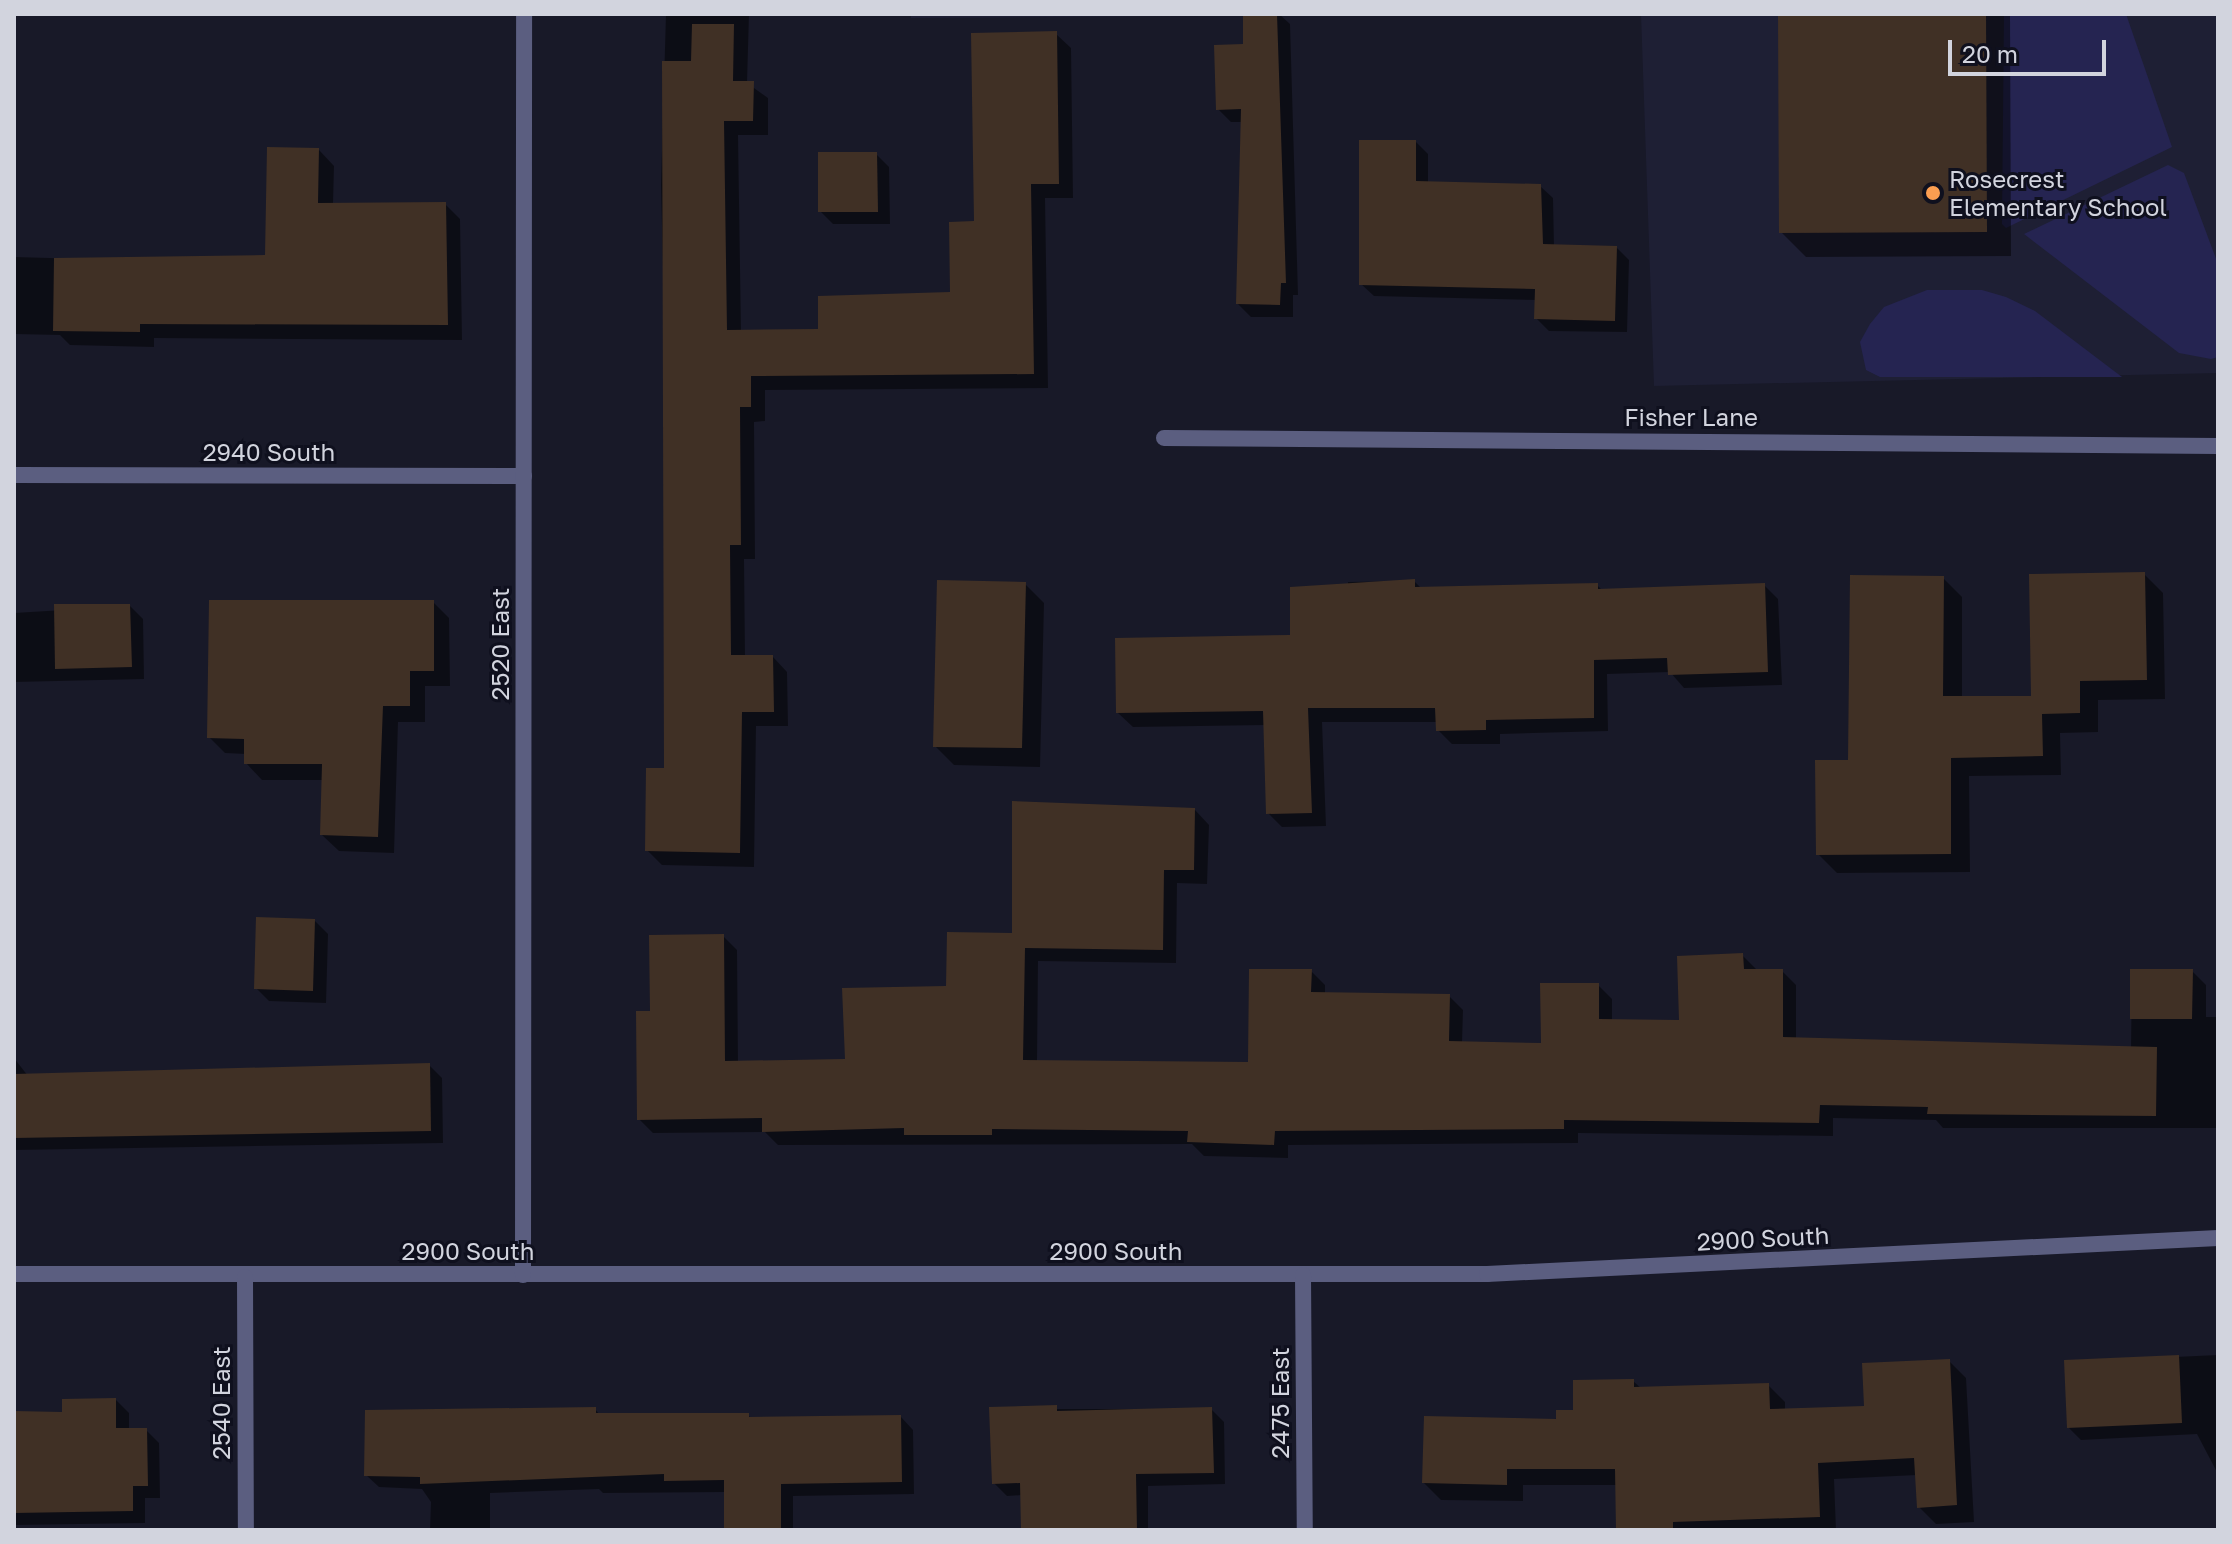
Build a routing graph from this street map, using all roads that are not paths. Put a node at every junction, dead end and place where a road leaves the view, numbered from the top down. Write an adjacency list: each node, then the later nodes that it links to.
1 (524, 14): 5 (street, 2520 East)
2 (1164, 438): 3 (street, Fisher Lane)
3 (2218, 446)
4 (14, 475): 5 (street, 2940 South)
5 (524, 476): 8 (street, 2520 East)
6 (2218, 1238): 9 (street, 2900 South)
7 (14, 1274): 10 (street, 2900 South)
8 (523, 1275): 9 (street, 2900 South); 10 (street, 2900 South)
9 (1303, 1275): 12 (street, 2475 East)
10 (245, 1277): 11 (street, 2540 East)
11 (246, 1530)
12 (1305, 1530)

